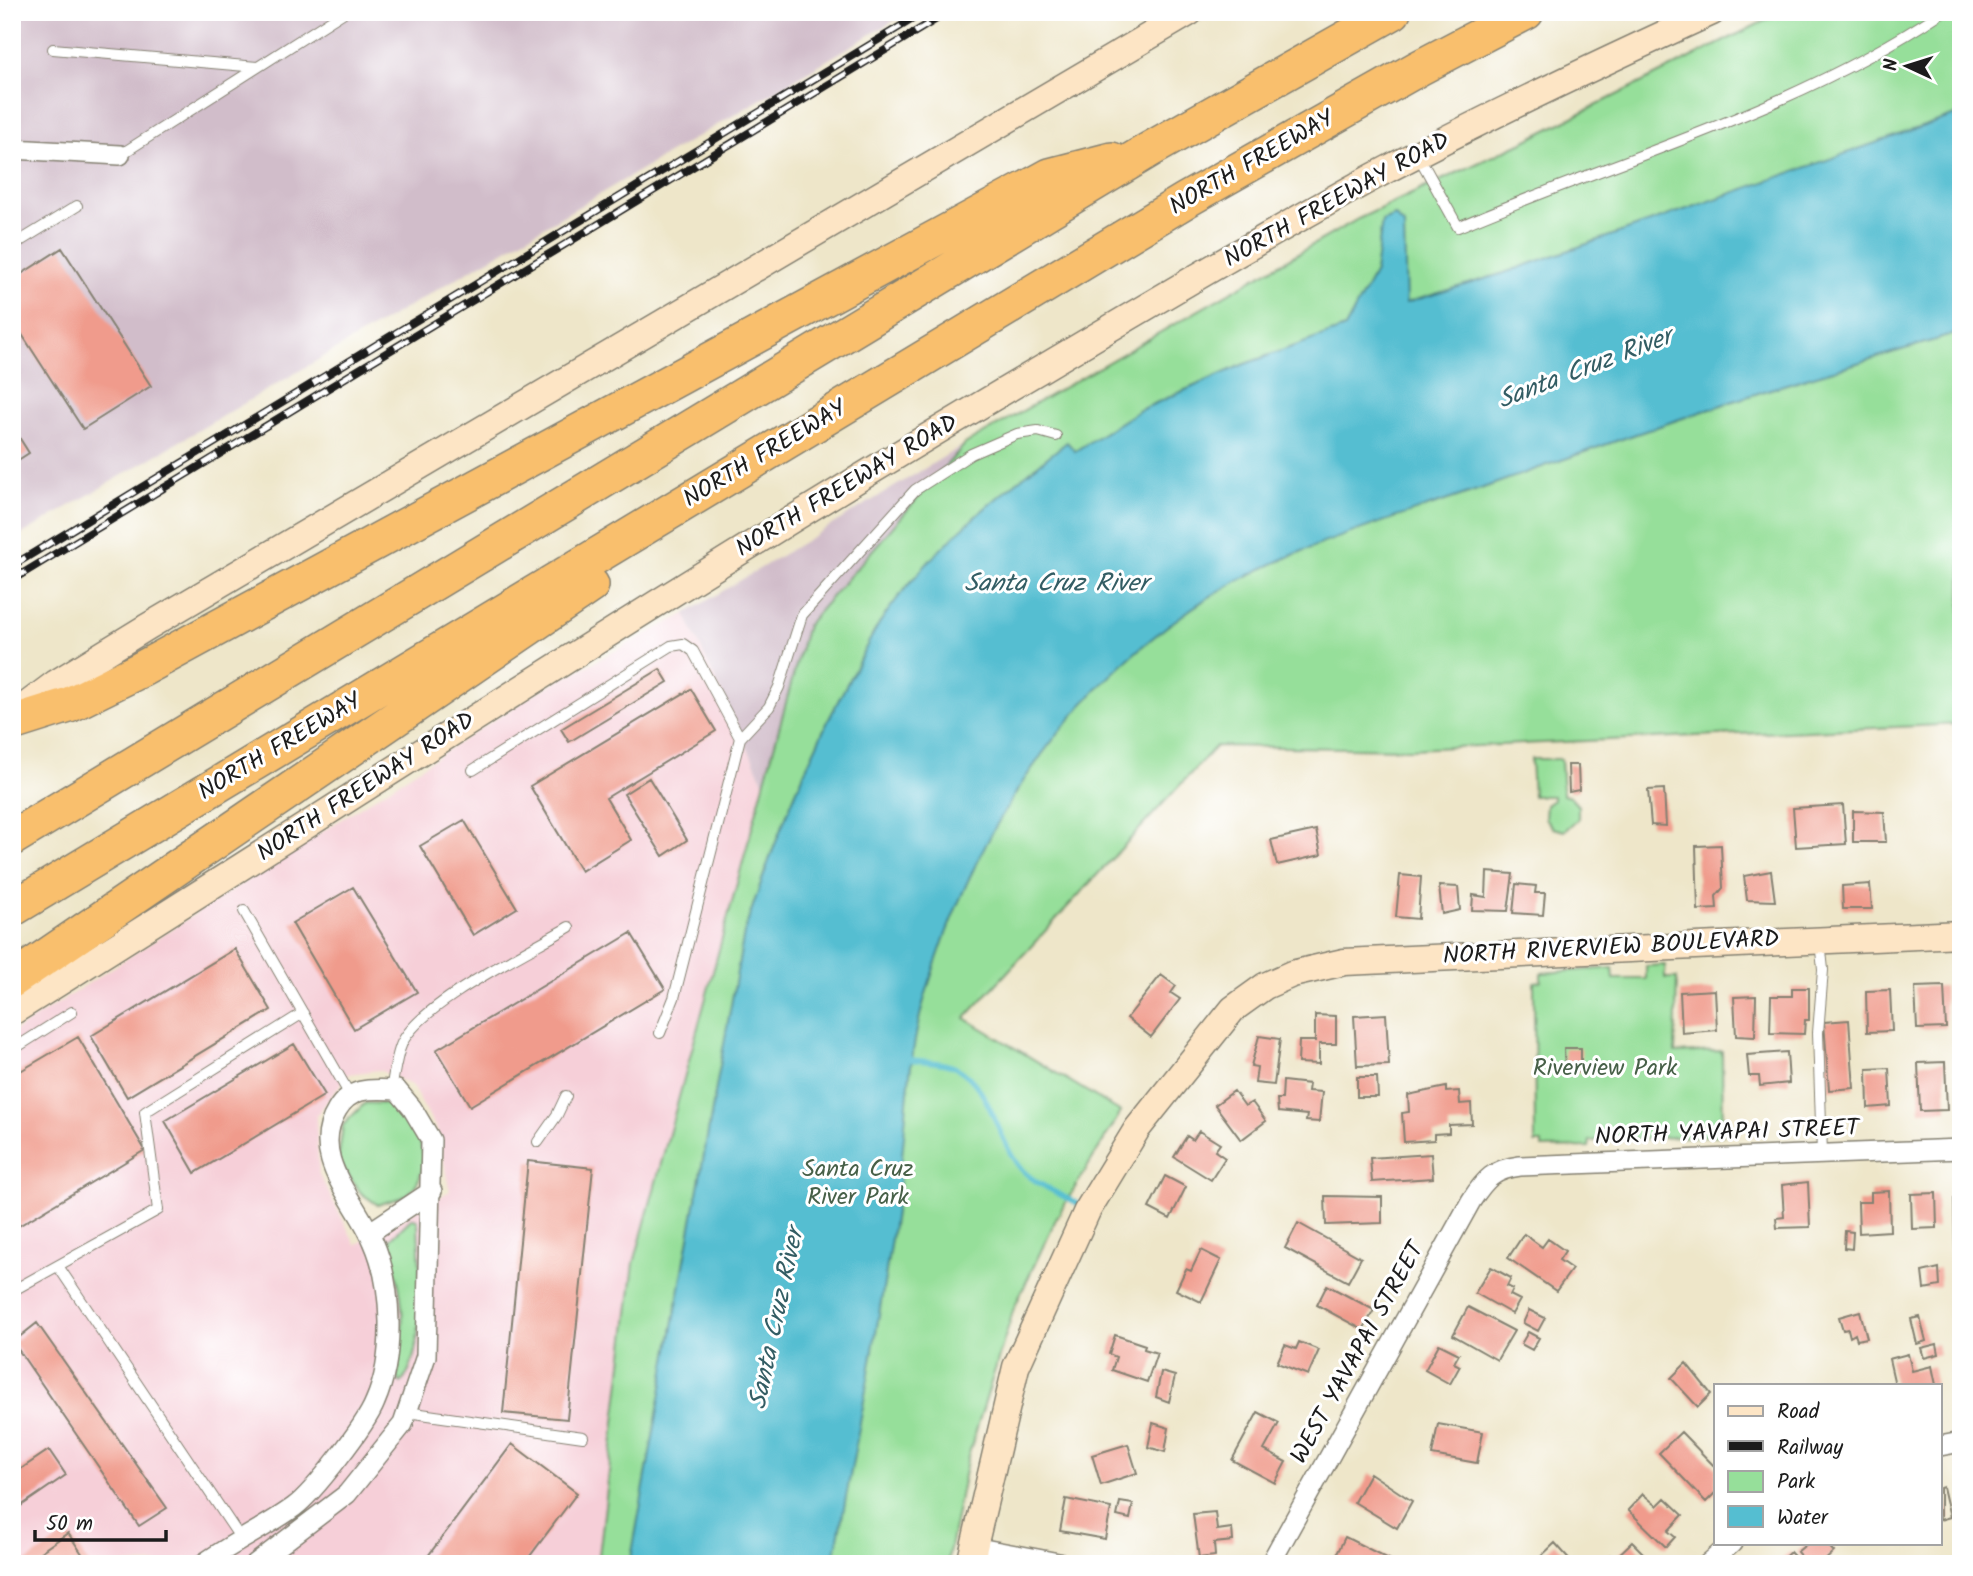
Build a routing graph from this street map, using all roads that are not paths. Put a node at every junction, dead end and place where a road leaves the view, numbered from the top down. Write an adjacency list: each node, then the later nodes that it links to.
1 (344, 12): 8 (lane)
2 (1190, 12): 17 (main road)
3 (1393, 12): 10 (highway)
4 (1526, 12): 15 (highway, NORTH FREEWAY)
5 (1712, 12): 12 (main road, NORTH FREEWAY ROAD)
6 (1942, 12): 12 (lane)
7 (53, 49): 8 (lane)
8 (257, 67): 11 (lane)
9 (12, 149): 11 (street)
10 (1149, 150): 18 (highway); 21 (highway)
11 (120, 155)
12 (1417, 155): 28 (main road, NORTH FREEWAY ROAD)
13 (76, 206): 14 (lane)
14 (12, 246)
15 (923, 359): 22 (highway, NORTH FREEWAY); 27 (highway)
16 (1056, 436): 19 (lane)
17 (12, 716)
18 (12, 723)
19 (740, 738): 20 (lane); 31 (lane)
20 (473, 770)
21 (12, 838)
22 (12, 909)
23 (244, 911): 30 (lane)
24 (569, 928): 33 (lane)
25 (1961, 934): 26 (main road, NORTH RIVERVIEW BOULEVARD)
26 (1820, 938): 38 (lane); 53 (main road, NORTH RIVERVIEW BOULEVARD)
27 (12, 979)
28 (12, 1012)
29 (72, 1012): 32 (lane)
30 (303, 1013): 34 (lane); 42 (lane)
31 (660, 1033)
32 (12, 1050)
33 (391, 1090): 34 (street); 40 (street)
34 (350, 1095): 41 (street)
35 (566, 1096): 36 (lane)
36 (538, 1142)
37 (1961, 1149): 38 (street, NORTH YAVAPAI STREET)
38 (1822, 1154): 39 (street, NORTH YAVAPAI STREET)
39 (1495, 1171): 57 (street, WEST YAVAPAI STREET)
40 (432, 1191): 41 (street); 45 (street)
41 (369, 1233): 44 (street)
42 (58, 1266): 43 (lane); 51 (lane)
43 (12, 1291)
44 (375, 1403): 45 (street); 49 (street)
45 (407, 1412): 46 (lane); 50 (street)
46 (583, 1437)
47 (1961, 1442): 48 (street)
48 (1941, 1446)
49 (285, 1512): 50 (street); 51 (street)
50 (299, 1531): 55 (street)
51 (241, 1539): 54 (street); 55 (street)
52 (1730, 1544): 58 (street)
53 (972, 1555): 56 (street)
54 (203, 1564)
55 (255, 1564)
56 (1064, 1564)
57 (1270, 1564)
58 (1708, 1564)

